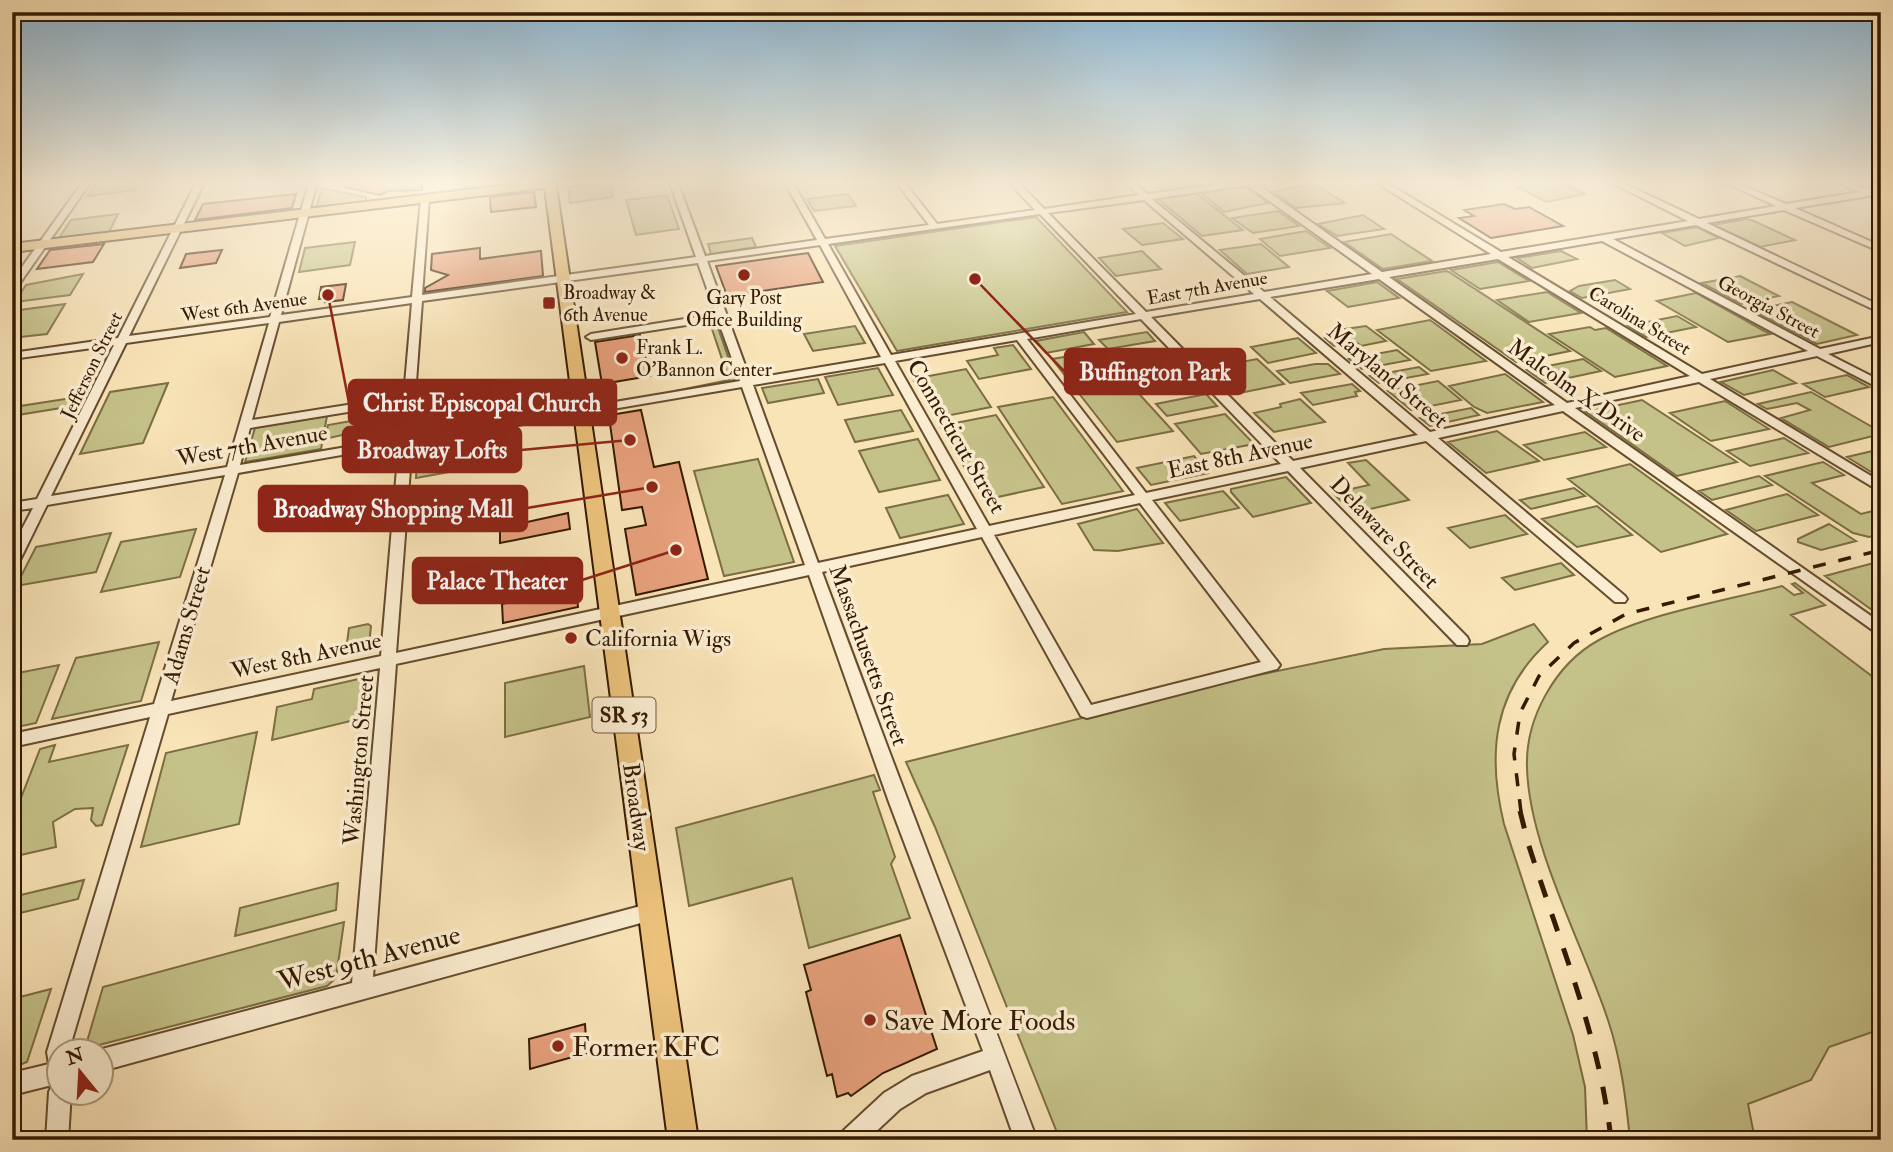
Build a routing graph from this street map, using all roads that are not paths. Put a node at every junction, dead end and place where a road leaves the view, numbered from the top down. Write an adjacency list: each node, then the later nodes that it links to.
1 (48, 237): 18 (street)
2 (104, 237): 18 (main road)
3 (174, 237): 35 (street, Jefferson Street)
4 (297, 237): 31 (street, Adams Street)
5 (422, 237): 27 (street, Washington Street)
6 (559, 237): 24 (main road, Broadway / SR 53)
7 (694, 237): 22 (street, Massachusetts Street)
8 (819, 237): 17 (street, Connecticut Street)
9 (866, 237): 17 (street, West 6th Avenue)
10 (1066, 237): 30 (street, Delaware Street)
11 (1192, 237): 26 (street, Maryland Street)
12 (1324, 237): 23 (street, Malcolm X Drive)
13 (1469, 237): 21 (street, Carolina Street)
14 (1604, 237): 21 (street, East 7th Avenue); 36 (street, Georgia Street)
15 (1728, 237): 28 (street)
16 (1853, 237): 20 (street)
17 (822, 243): 22 (street, West 6th Avenue); 38 (street, Connecticut Street)
18 (43, 244): 19 (main road); 25 (street)
19 (12, 248)
20 (1881, 249)
21 (1500, 256): 23 (street, East 7th Avenue); 39 (street, Carolina Street)
22 (702, 260): 24 (street, West 6th Avenue); 29 (street, Massachusetts Street)
23 (1380, 276): 26 (street, East 7th Avenue); 43 (street, Malcolm X Drive)
24 (564, 279): 27 (street, West 6th Avenue); 44 (main road, Broadway / SR 53)
25 (12, 288)
26 (1261, 296): 30 (street, East 7th Avenue); 46 (street, Maryland Street)
27 (417, 300): 31 (street, West 6th Avenue); 42 (street, Washington Street)
28 (1881, 310)
29 (722, 316): 32 (street); 40 (street, Massachusetts Street)
30 (1144, 316): 33 (street, East 7th Avenue); 48 (street, Delaware Street)
31 (273, 320): 35 (street, West 6th Avenue); 45 (street, Adams Street)
32 (591, 337)
33 (1020, 337): 38 (street, East 7th Avenue); 51 (street)
34 (1881, 339): 36 (street, East 8th Avenue)
35 (122, 341): 37 (street, West 6th Avenue); 52 (street, Jefferson Street)
36 (1819, 352): 39 (street, East 8th Avenue); 41 (street, Georgia Street)
37 (12, 356)
38 (888, 360): 40 (street, East 7th Avenue); 54 (street, Connecticut Street)
39 (1701, 378): 43 (street, East 8th Avenue); 50 (street, Carolina Street)
40 (747, 384): 44 (street, East 7th Avenue); 56 (street, Massachusetts Street)
41 (1881, 386)
42 (409, 398): 45 (street); 47 (street, Washington Street)
43 (1565, 407): 46 (street, East 8th Avenue); 59 (street, Malcolm X Drive)
44 (581, 411): 47 (street, West 7th Avenue); 58 (main road, Broadway / SR 53)
45 (245, 425): 49 (street, Adams Street)
46 (1427, 436): 48 (street, East 8th Avenue); 57 (street, Maryland Street)
47 (406, 441): 49 (street, West 7th Avenue); 61 (street, Washington Street)
48 (1291, 466): 51 (street, East 8th Avenue); 60 (street, Delaware Street)
49 (232, 470): 52 (street, West 7th Avenue); 62 (street, Adams Street)
50 (1881, 488)
51 (1144, 497): 54 (street, East 8th Avenue); 54 (street, Connecticut Street)
52 (42, 502): 53 (street, West 7th Avenue); 55 (street, Jefferson Street)
53 (12, 507)
54 (985, 531): 56 (street, East 8th Avenue)
55 (12, 562)
56 (813, 568): 58 (street, East 8th Avenue); 68 (street, Massachusetts Street)
57 (1620, 599)
58 (608, 612): 61 (street, West 8th Avenue); 64 (main road, Broadway / SR 53)
59 (1881, 631)
60 (1462, 640)
61 (388, 661): 62 (street, West 8th Avenue); 65 (street, Washington Street)
62 (161, 709): 63 (street, West 8th Avenue); 66 (street, Adams Street)
63 (12, 741)
64 (652, 912): 65 (street, West 9th Avenue); 73 (main road, Broadway / SR 53)
65 (362, 989): 67 (street, West 9th Avenue)
66 (63, 1036)
67 (116, 1056)
68 (996, 1058): 74 (street); 75 (street, Massachusetts Street)
69 (46, 1076): 70 (street)
70 (12, 1084)
71 (59, 1106): 72 (street)
72 (57, 1140)
73 (683, 1140)
74 (850, 1140)
75 (1026, 1140)

